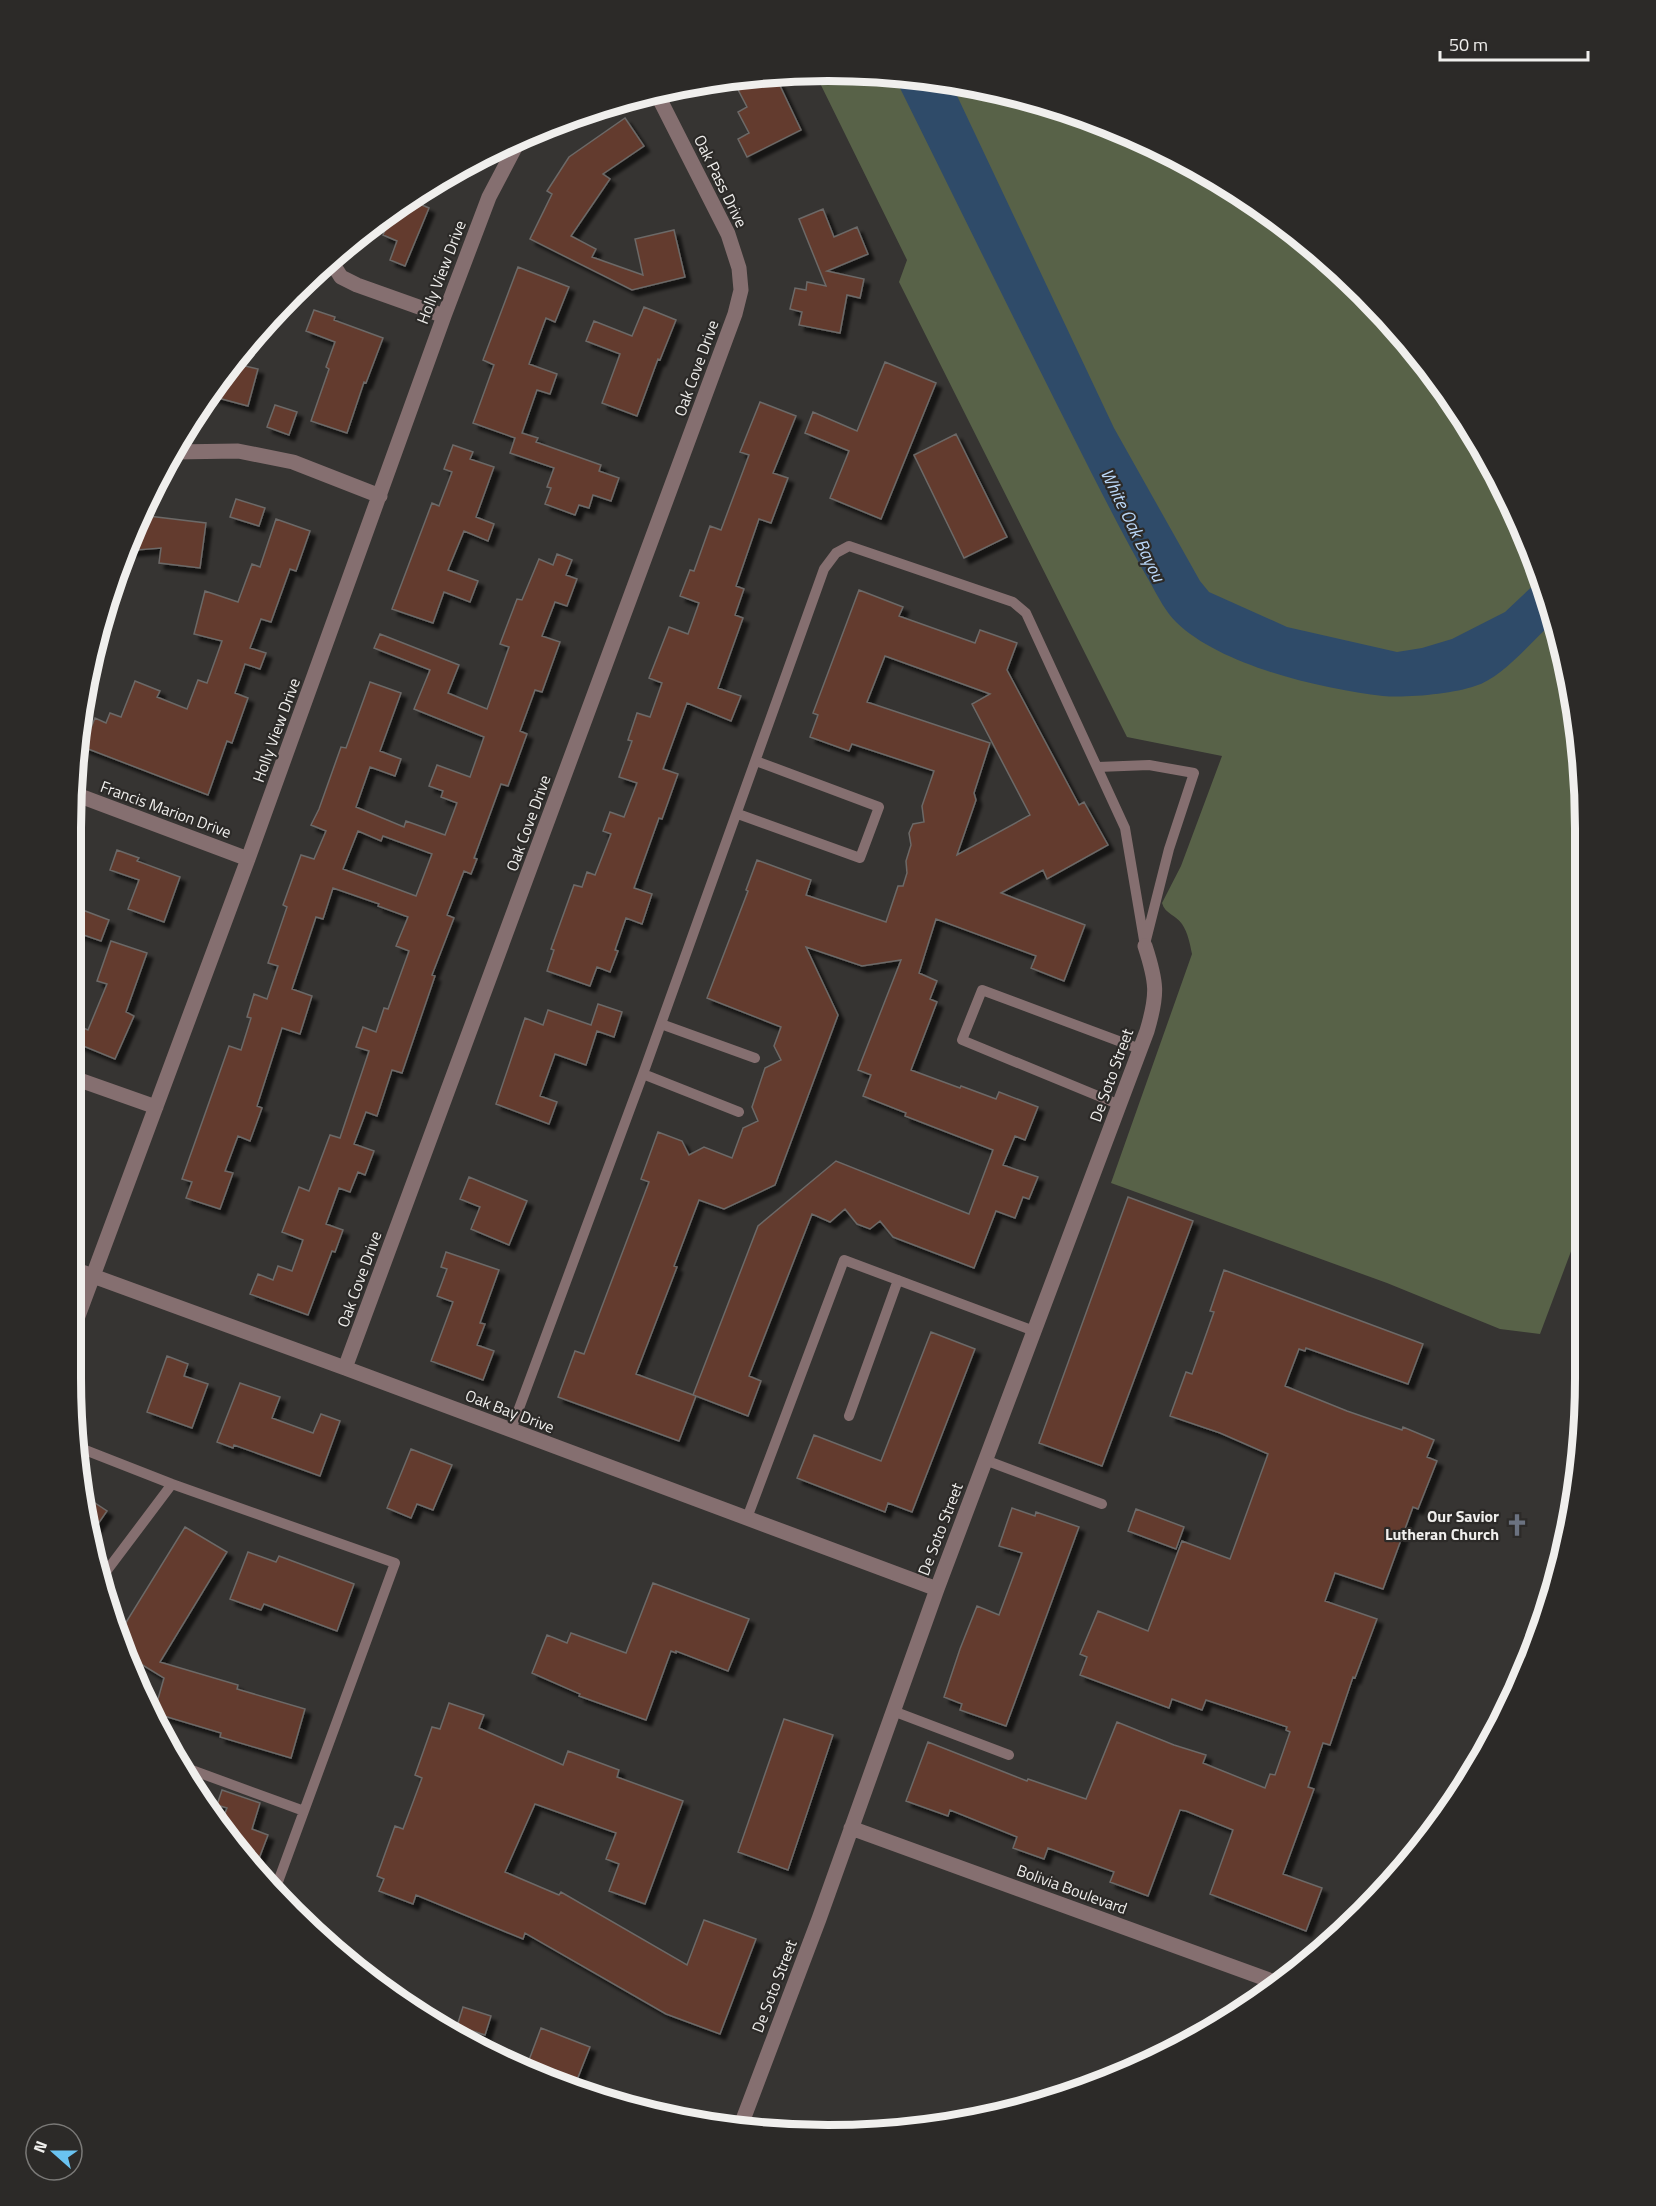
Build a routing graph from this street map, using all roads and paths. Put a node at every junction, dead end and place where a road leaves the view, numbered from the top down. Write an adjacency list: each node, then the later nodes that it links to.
1 (660, 100): 4 (street, Oak Pass Drive)
2 (513, 151): 5 (street, Holly View Drive)
3 (334, 267): 5 (street)
4 (741, 290): 27 (street, Oak Cove Drive)
5 (444, 316): 7 (street, Holly View Drive)
6 (182, 452): 7 (street)
7 (380, 496): 12 (street, Holly View Drive)
8 (756, 761): 9 (lane); 11 (lane); 11 (lane)
9 (1098, 766): 13 (lane); 13 (lane)
10 (82, 797): 12 (street, Francis Marion Drive)
11 (738, 814): 14 (lane)
12 (248, 859): 20 (street, Holly View Drive)
13 (1145, 946): 15 (street, De Soto Street)
14 (661, 1024): 16 (lane); 17 (lane)
15 (1140, 1049): 19 (street, De Soto Street); 19 (lane)
16 (755, 1058)
17 (643, 1074): 21 (lane); 29 (lane)
18 (81, 1081): 20 (street)
19 (1120, 1105): 26 (street, De Soto Street)
20 (156, 1107): 23 (street, Holly View Drive)
21 (739, 1112)
22 (81, 1272): 23 (street, Oak Bay Drive)
23 (92, 1276): 25 (street, Holly View Drive); 27 (street, Oak Bay Drive)
24 (898, 1280): 26 (lane); 28 (lane); 34 (lane)
25 (81, 1307)
26 (1034, 1331): 31 (street, De Soto Street)
27 (345, 1368): 29 (street, Oak Bay Drive)
28 (849, 1416)
29 (511, 1430): 34 (street, Oak Bay Drive)
30 (85, 1450): 32 (lane)
31 (985, 1460): 33 (lane); 36 (street, De Soto Street)
32 (172, 1484): 35 (lane); 40 (lane)
33 (1102, 1504)
34 (747, 1518): 36 (street, Oak Bay Drive)
35 (106, 1571)
36 (937, 1589): 37 (street, De Soto Street)
37 (893, 1712): 38 (lane); 41 (street, De Soto Street)
38 (1009, 1755)
39 (193, 1770): 40 (lane)
40 (304, 1811): 42 (lane)
41 (851, 1828): 43 (street, Bolivia Boulevard); 44 (street, De Soto Street)
42 (278, 1883)
43 (1270, 1980)
44 (743, 2120)

